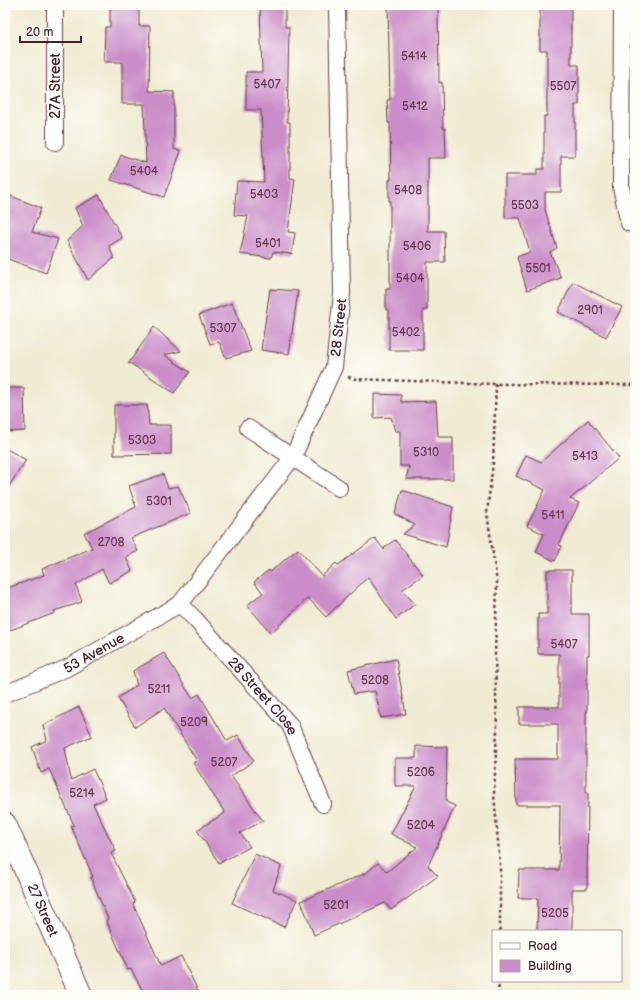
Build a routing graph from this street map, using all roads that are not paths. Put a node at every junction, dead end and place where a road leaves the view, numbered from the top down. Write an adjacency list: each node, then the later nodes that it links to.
1 (56, 5): 4 (street, 27A Street)
2 (337, 5): 7 (street, 28 Street)
3 (622, 5): 5 (street)
4 (55, 142)
5 (632, 224)
6 (248, 428): 7 (street)
7 (293, 457): 8 (street); 9 (street, 28 Street)
8 (339, 488)
9 (180, 604): 10 (street, 53 Avenue); 11 (street, 28 Street Close)
10 (5, 694)
11 (323, 804)
12 (5, 824): 13 (street, 27 Street)
13 (81, 995)

